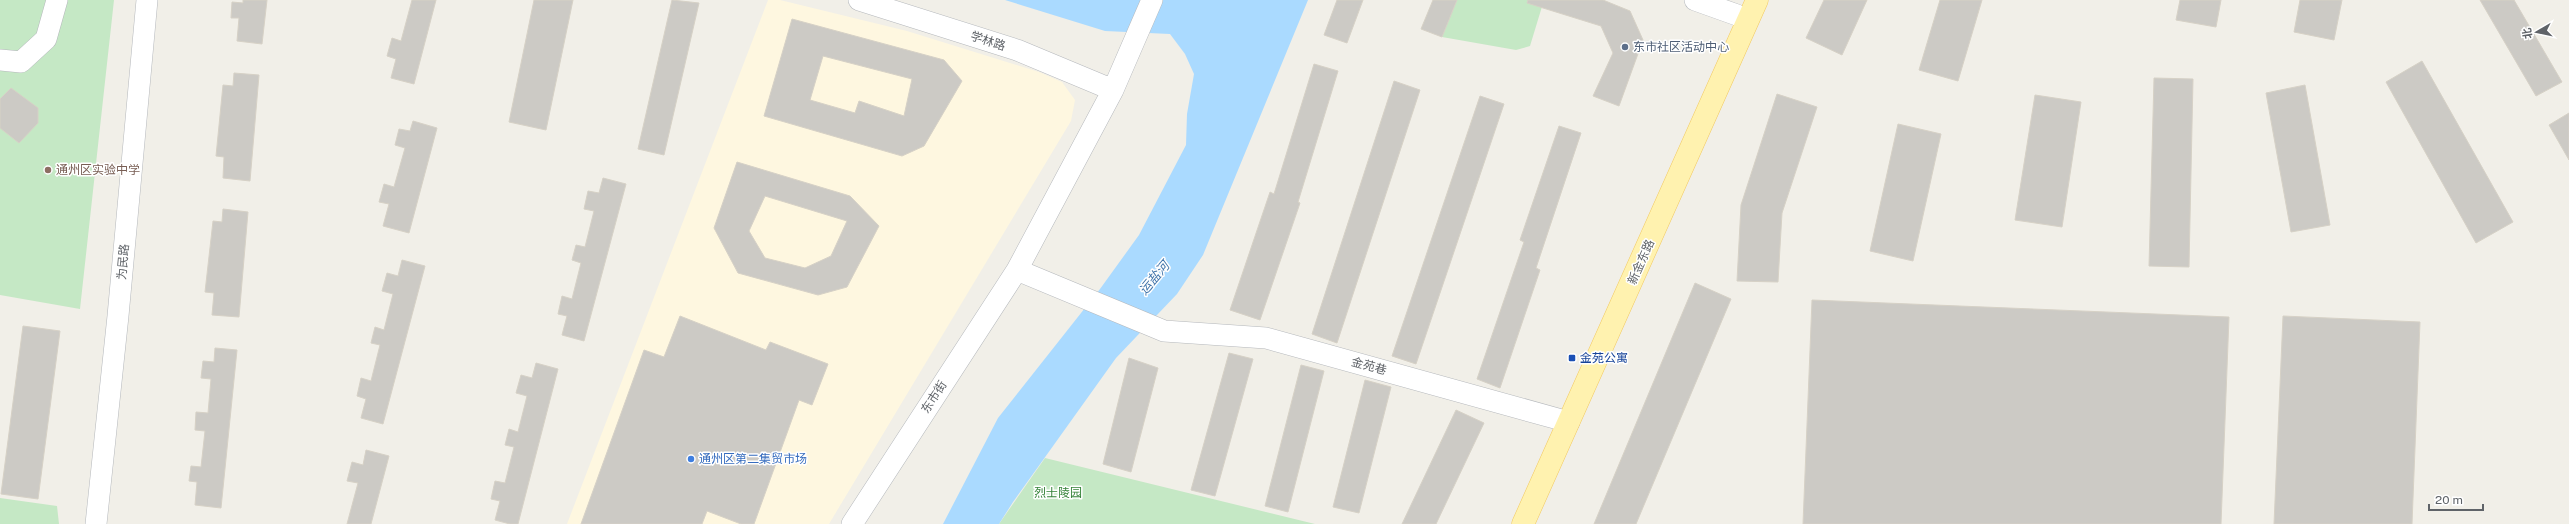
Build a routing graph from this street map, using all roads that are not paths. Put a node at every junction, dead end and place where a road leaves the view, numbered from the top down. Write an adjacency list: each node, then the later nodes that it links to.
1 (57, 0): 8 (street)
2 (147, 0): 12 (street, 为民路)
3 (859, 0): 9 (street, 学林路)
4 (1152, 0): 9 (street, 东市街)
5 (1695, 0): 7 (street)
6 (1757, 0): 11 (main road, 新金东路)
7 (1739, 7): 11 (main road, 新金东路)
8 (0, 60)
9 (1113, 90): 10 (street, 东市街)
10 (1017, 270): 11 (street, 金苑巷); 13 (street, 东市街)
11 (1562, 419): 14 (main road, 新金东路); 15 (main road, 新金东路)
12 (96, 524)
13 (852, 524)
14 (1509, 524)
15 (1523, 524)

